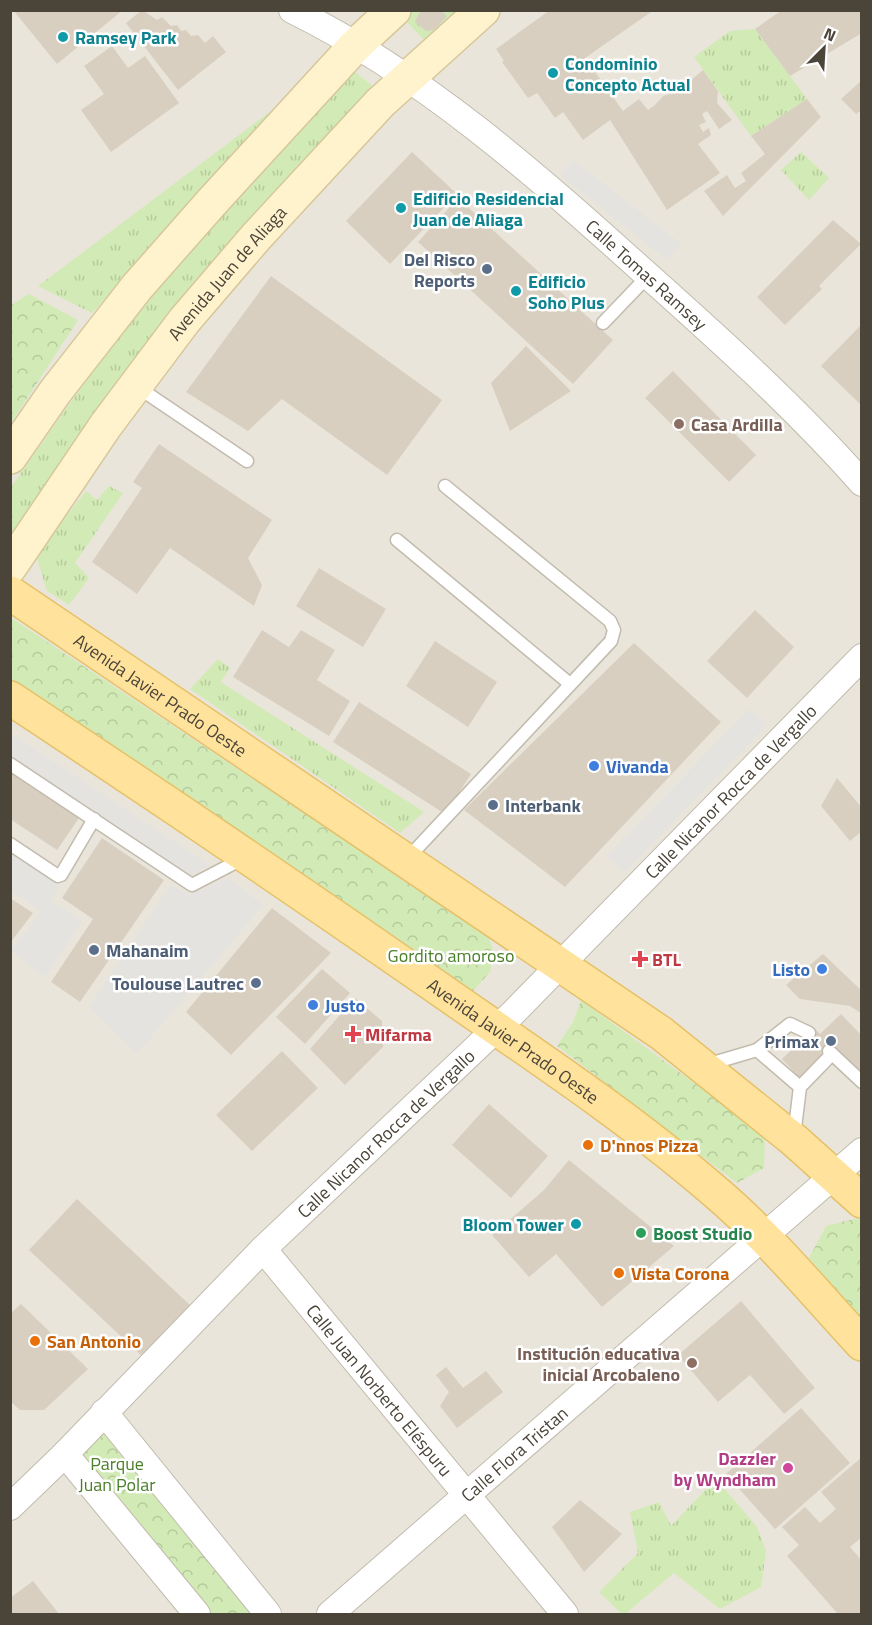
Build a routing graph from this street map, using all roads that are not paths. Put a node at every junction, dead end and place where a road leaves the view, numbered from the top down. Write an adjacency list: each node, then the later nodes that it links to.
1 (292, 10): 4 (street, Calle Tomas Ramsey)
2 (394, 10): 4 (main road)
3 (483, 10): 5 (main road, Avenida Juan de Aliaga)
4 (355, 46): 5 (street, Calle Tomas Ramsey); 9 (main road)
5 (409, 78): 6 (street, Calle Tomas Ramsey); 8 (main road, Avenida Juan de Aliaga)
6 (648, 276): 7 (lane); 11 (street, Calle Tomas Ramsey)
7 (603, 323)
8 (135, 386): 10 (lane); 14 (main road, Avenida Juan de Aliaga)
9 (10, 457)
10 (248, 461)
11 (861, 483)
12 (446, 486): 17 (lane)
13 (397, 540): 17 (lane)
14 (10, 567)
15 (10, 593): 23 (main road, Avenida Javier Prado Oeste)
16 (861, 657): 24 (street, Calle Nicanor Rocca de Vergallo)
17 (570, 684): 23 (lane)
18 (10, 698): 22 (main road, Avenida Javier Prado Oeste)
19 (10, 764): 20 (lane)
20 (94, 819): 21 (lane); 22 (lane)
21 (10, 844)
22 (248, 856): 25 (main road, Avenida Javier Prado Oeste)
23 (405, 860): 24 (main road, Avenida Javier Prado Oeste)
24 (560, 964): 25 (street, Calle Nicanor Rocca de Vergallo); 28 (main road, Avenida Javier Prado Oeste)
25 (498, 1028): 35 (main road, Avenida Javier Prado Oeste); 36 (street, Calle Nicanor Rocca de Vergallo)
26 (809, 1033): 27 (lane)
27 (757, 1050): 28 (lane); 30 (lane)
28 (702, 1066): 31 (main road, Avenida Javier Prado Oeste)
29 (861, 1082): 30 (lane)
30 (800, 1087): 31 (lane)
31 (794, 1140): 33 (main road, Avenida Javier Prado Oeste)
32 (861, 1151): 33 (street, Calle Flora Tristan)
33 (833, 1176): 34 (main road, Avenida Javier Prado Oeste); 35 (street, Calle Flora Tristan)
34 (861, 1201)
35 (763, 1235): 37 (main road, Avenida Javier Prado Oeste); 41 (street, Calle Flora Tristan)
36 (263, 1250): 38 (street, Calle Nicanor Rocca de Vergallo); 41 (street, Calle Juan Norberto Eléspuru)
37 (861, 1344)
38 (104, 1412): 39 (street, Calle Nicanor Rocca de Vergallo); 43 (street)
39 (65, 1454): 40 (street, Calle Nicanor Rocca de Vergallo); 42 (street)
40 (14, 1495)
41 (468, 1496): 44 (street, Calle Flora Tristan); 45 (street, Calle Juan Norberto Eléspuru)
42 (197, 1614)
43 (268, 1614)
44 (330, 1614)
45 (565, 1614)

